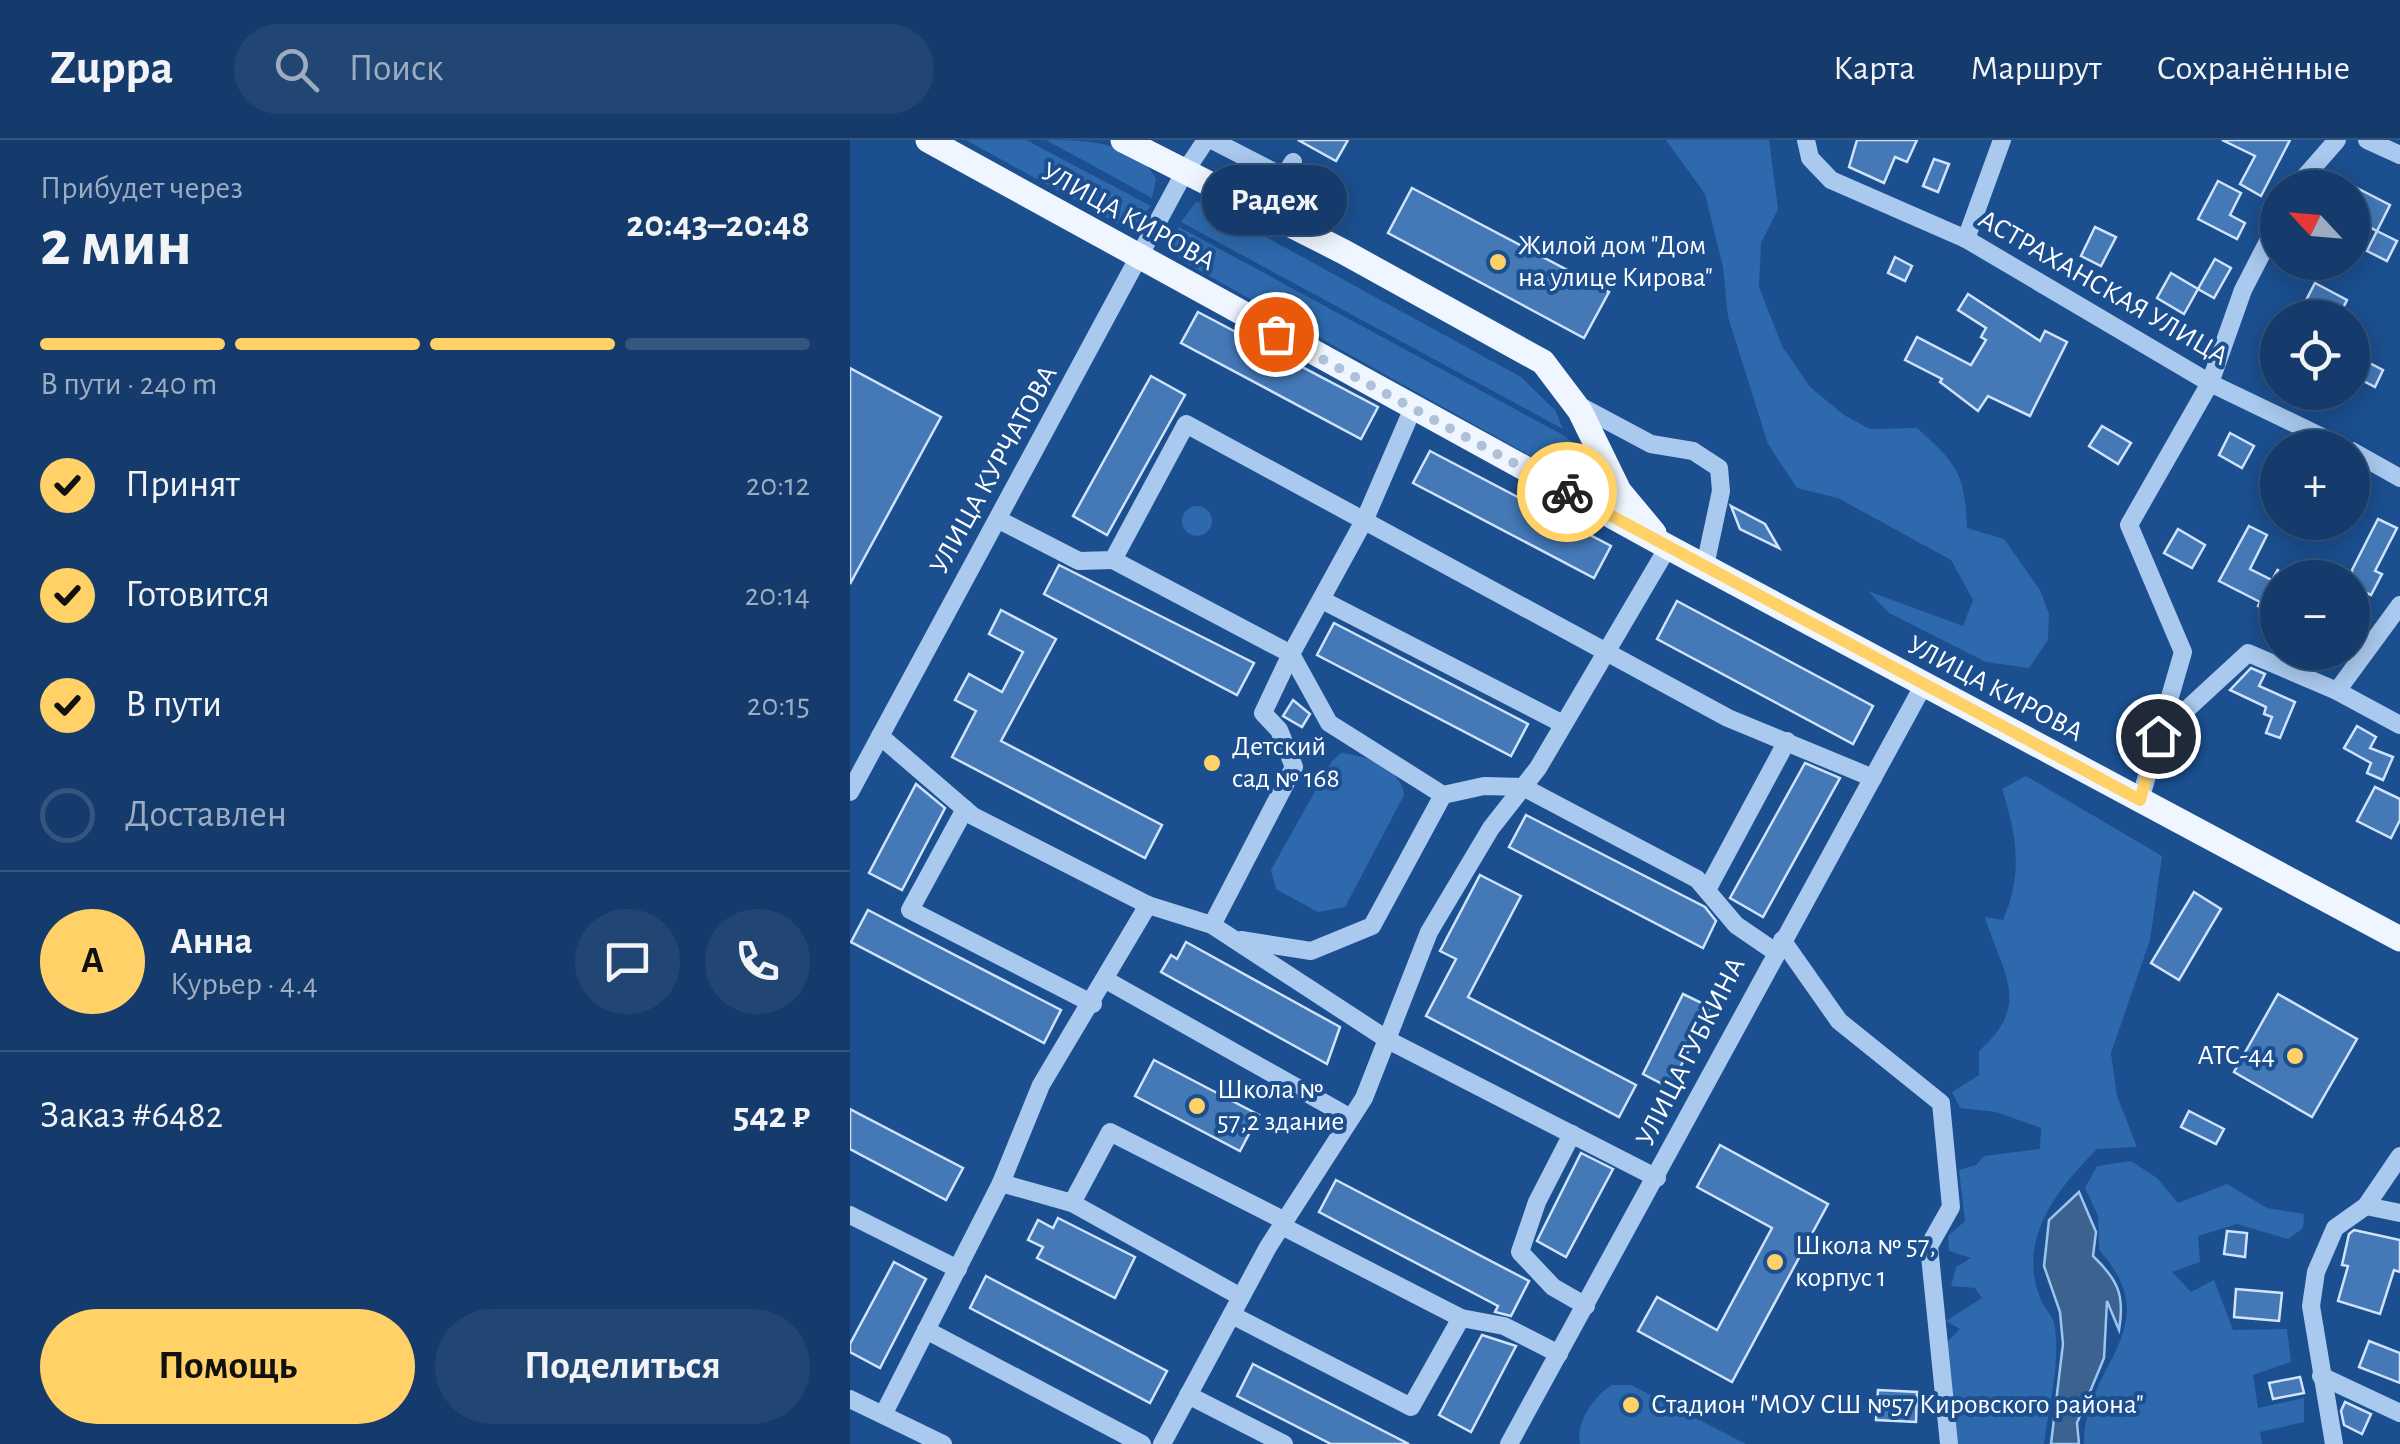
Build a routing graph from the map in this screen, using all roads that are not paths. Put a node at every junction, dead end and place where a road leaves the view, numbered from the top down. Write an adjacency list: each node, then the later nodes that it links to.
1 (928, 140): 15 (main road, УЛИЦА КИРОВА)
2 (1124, 140): 12 (main road, УЛИЦА КИРОВА)
3 (1209, 140): 8 (street); 12 (street, УЛИЦА КУРЧАТОВА)
4 (1806, 140): 13 (street, АСТРАХАНСКАЯ УЛИЦА)
5 (2002, 140): 13 (street)
6 (2336, 140): 11 (street)
7 (2367, 140): 9 (street)
8 (1237, 146): 10 (street)
9 (2400, 155)
10 (1292, 162)
11 (2311, 170)
12 (1184, 173): 15 (street, УЛИЦА КУРЧАТОВА); 17 (main road, УЛИЦА КИРОВА)
13 (1966, 239): 16 (street, АСТРАХАНСКАЯ УЛИЦА)
14 (2260, 257): 16 (street)
15 (1140, 259): 18 (main road, УЛИЦА КИРОВА); 23 (street, УЛИЦА КУРЧАТОВА)
16 (2210, 382): 19 (street, АСТРАХАНСКАЯ УЛИЦА); 36 (street)
17 (1574, 403): 24 (main road, УЛИЦА КИРОВА); 26 (street)
18 (1414, 408): 22 (street); 24 (main road, УЛИЦА КИРОВА)
19 (2309, 430)
20 (2370, 461): 21 (street)
21 (2400, 478)
22 (1365, 519): 25 (street); 27 (street); 30 (street)
23 (999, 520): 25 (street); 35 (street, УЛИЦА КУРЧАТОВА)
24 (1668, 547): 26 (main road, УЛИЦА КИРОВА); 30 (street)
25 (1114, 560): 29 (street)
26 (1705, 566): 31 (main road, УЛИЦА КИРОВА)
27 (1322, 600): 29 (street); 33 (street)
28 (2400, 605): 32 (street)
29 (1291, 654): 41 (street); 46 (street)
30 (1603, 654): 33 (street); 37 (street)
31 (1923, 686): 38 (street, УЛИЦА ГУБКИНА); 42 (main road, УЛИЦА КИРОВА)
32 (2336, 692): 34 (street); 36 (street)
33 (1561, 723): 39 (street)
34 (2400, 725)
35 (880, 736): 40 (street, УЛИЦА КУРЧАТОВА); 43 (street)
36 (2158, 736): 42 (street)
37 (1787, 742): 38 (street); 44 (street)
38 (1873, 778): 49 (street, УЛИЦА ГУБКИНА)
39 (1523, 787): 41 (street); 44 (street); 52 (street)
40 (850, 792)
41 (1443, 795): 47 (street)
42 (2140, 800): 48 (main road, УЛИЦА КИРОВА)
43 (965, 809): 45 (street); 51 (street)
44 (1706, 890): 49 (street)
45 (1148, 904): 46 (street); 50 (street)
46 (1212, 925): 47 (street)
47 (1231, 939): 52 (street)
48 (2400, 939)
49 (1778, 945): 56 (street, УЛИЦА ГУБКИНА); 80 (street)
50 (1106, 980): 51 (street); 53 (street)
51 (1093, 1004): 57 (street)
52 (1388, 1040): 53 (street); 54 (street)
53 (1351, 1118): 62 (street)
54 (1572, 1134): 56 (street); 65 (street)
55 (2400, 1156): 59 (street)
56 (1657, 1178): 65 (street, УЛИЦА ГУБКИНА)
57 (1001, 1183): 58 (street); 63 (street)
58 (1072, 1203): 62 (street); 64 (street)
59 (2366, 1206): 60 (street); 70 (street)
60 (2400, 1214)
61 (853, 1223): 63 (street)
62 (1283, 1223): 64 (street); 67 (street)
63 (958, 1269): 68 (street)
64 (1241, 1298): 66 (street)
65 (1586, 1306): 69 (street, УЛИЦА ГУБКИНА)
66 (1232, 1315): 67 (street); 71 (street)
67 (1461, 1318): 69 (street)
68 (926, 1330): 74 (street); 77 (street)
69 (1560, 1354): 79 (street, УЛИЦА ГУБКИНА)
70 (2321, 1376): 73 (street); 81 (street)
71 (1188, 1394): 75 (street); 78 (street)
72 (850, 1400): 74 (street)
73 (2400, 1412)
74 (884, 1413): 76 (street)
75 (1275, 1442)
76 (942, 1444)
77 (1142, 1444)
78 (1162, 1444)
79 (1510, 1444)
80 (1949, 1444)
81 (2334, 1444)

